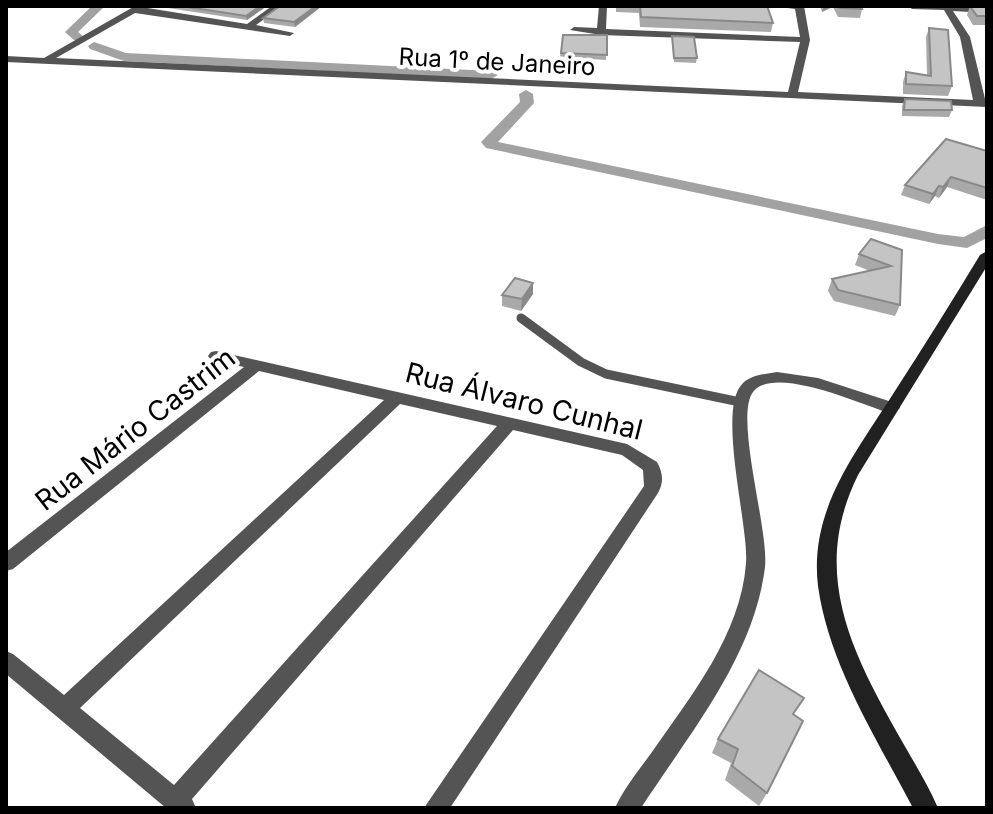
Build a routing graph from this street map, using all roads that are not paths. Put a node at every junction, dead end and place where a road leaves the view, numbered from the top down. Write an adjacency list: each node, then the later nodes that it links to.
1 (278, 6): 9 (street)
2 (603, 6): 11 (street)
3 (778, 6): 4 (street)
4 (799, 6): 13 (street)
5 (912, 6): 6 (street)
6 (947, 7): 8 (street); 17 (street)
7 (137, 8): 9 (street); 15 (street)
8 (987, 10)
9 (248, 27): 12 (street)
10 (574, 30): 11 (street)
11 (601, 32): 13 (street)
12 (290, 33)
13 (805, 40): 16 (street)
14 (6, 59): 15 (street, Rua 1º de Janeiro)
15 (45, 61): 16 (street, Rua 1º de Janeiro)
16 (792, 96): 17 (street, Rua 1º de Janeiro)
17 (983, 104)
18 (987, 255): 24 (main road)
19 (521, 318): 23 (lane)
20 (216, 356): 21 (street, Rua Álvaro Cunhal)
21 (257, 365): 22 (street, Rua Álvaro Cunhal); 26 (street, Rua Mário Castrim)
22 (397, 397): 25 (street, Rua Álvaro Cunhal); 28 (street)
23 (740, 402): 24 (street); 31 (street)
24 (892, 408): 32 (main road)
25 (509, 423): 29 (street); 30 (street, Rua Álvaro Cunhal)
26 (6, 563)
27 (6, 661): 28 (street)
28 (63, 710): 29 (street)
29 (179, 804)
30 (436, 808)
31 (627, 808)
32 (926, 808)

